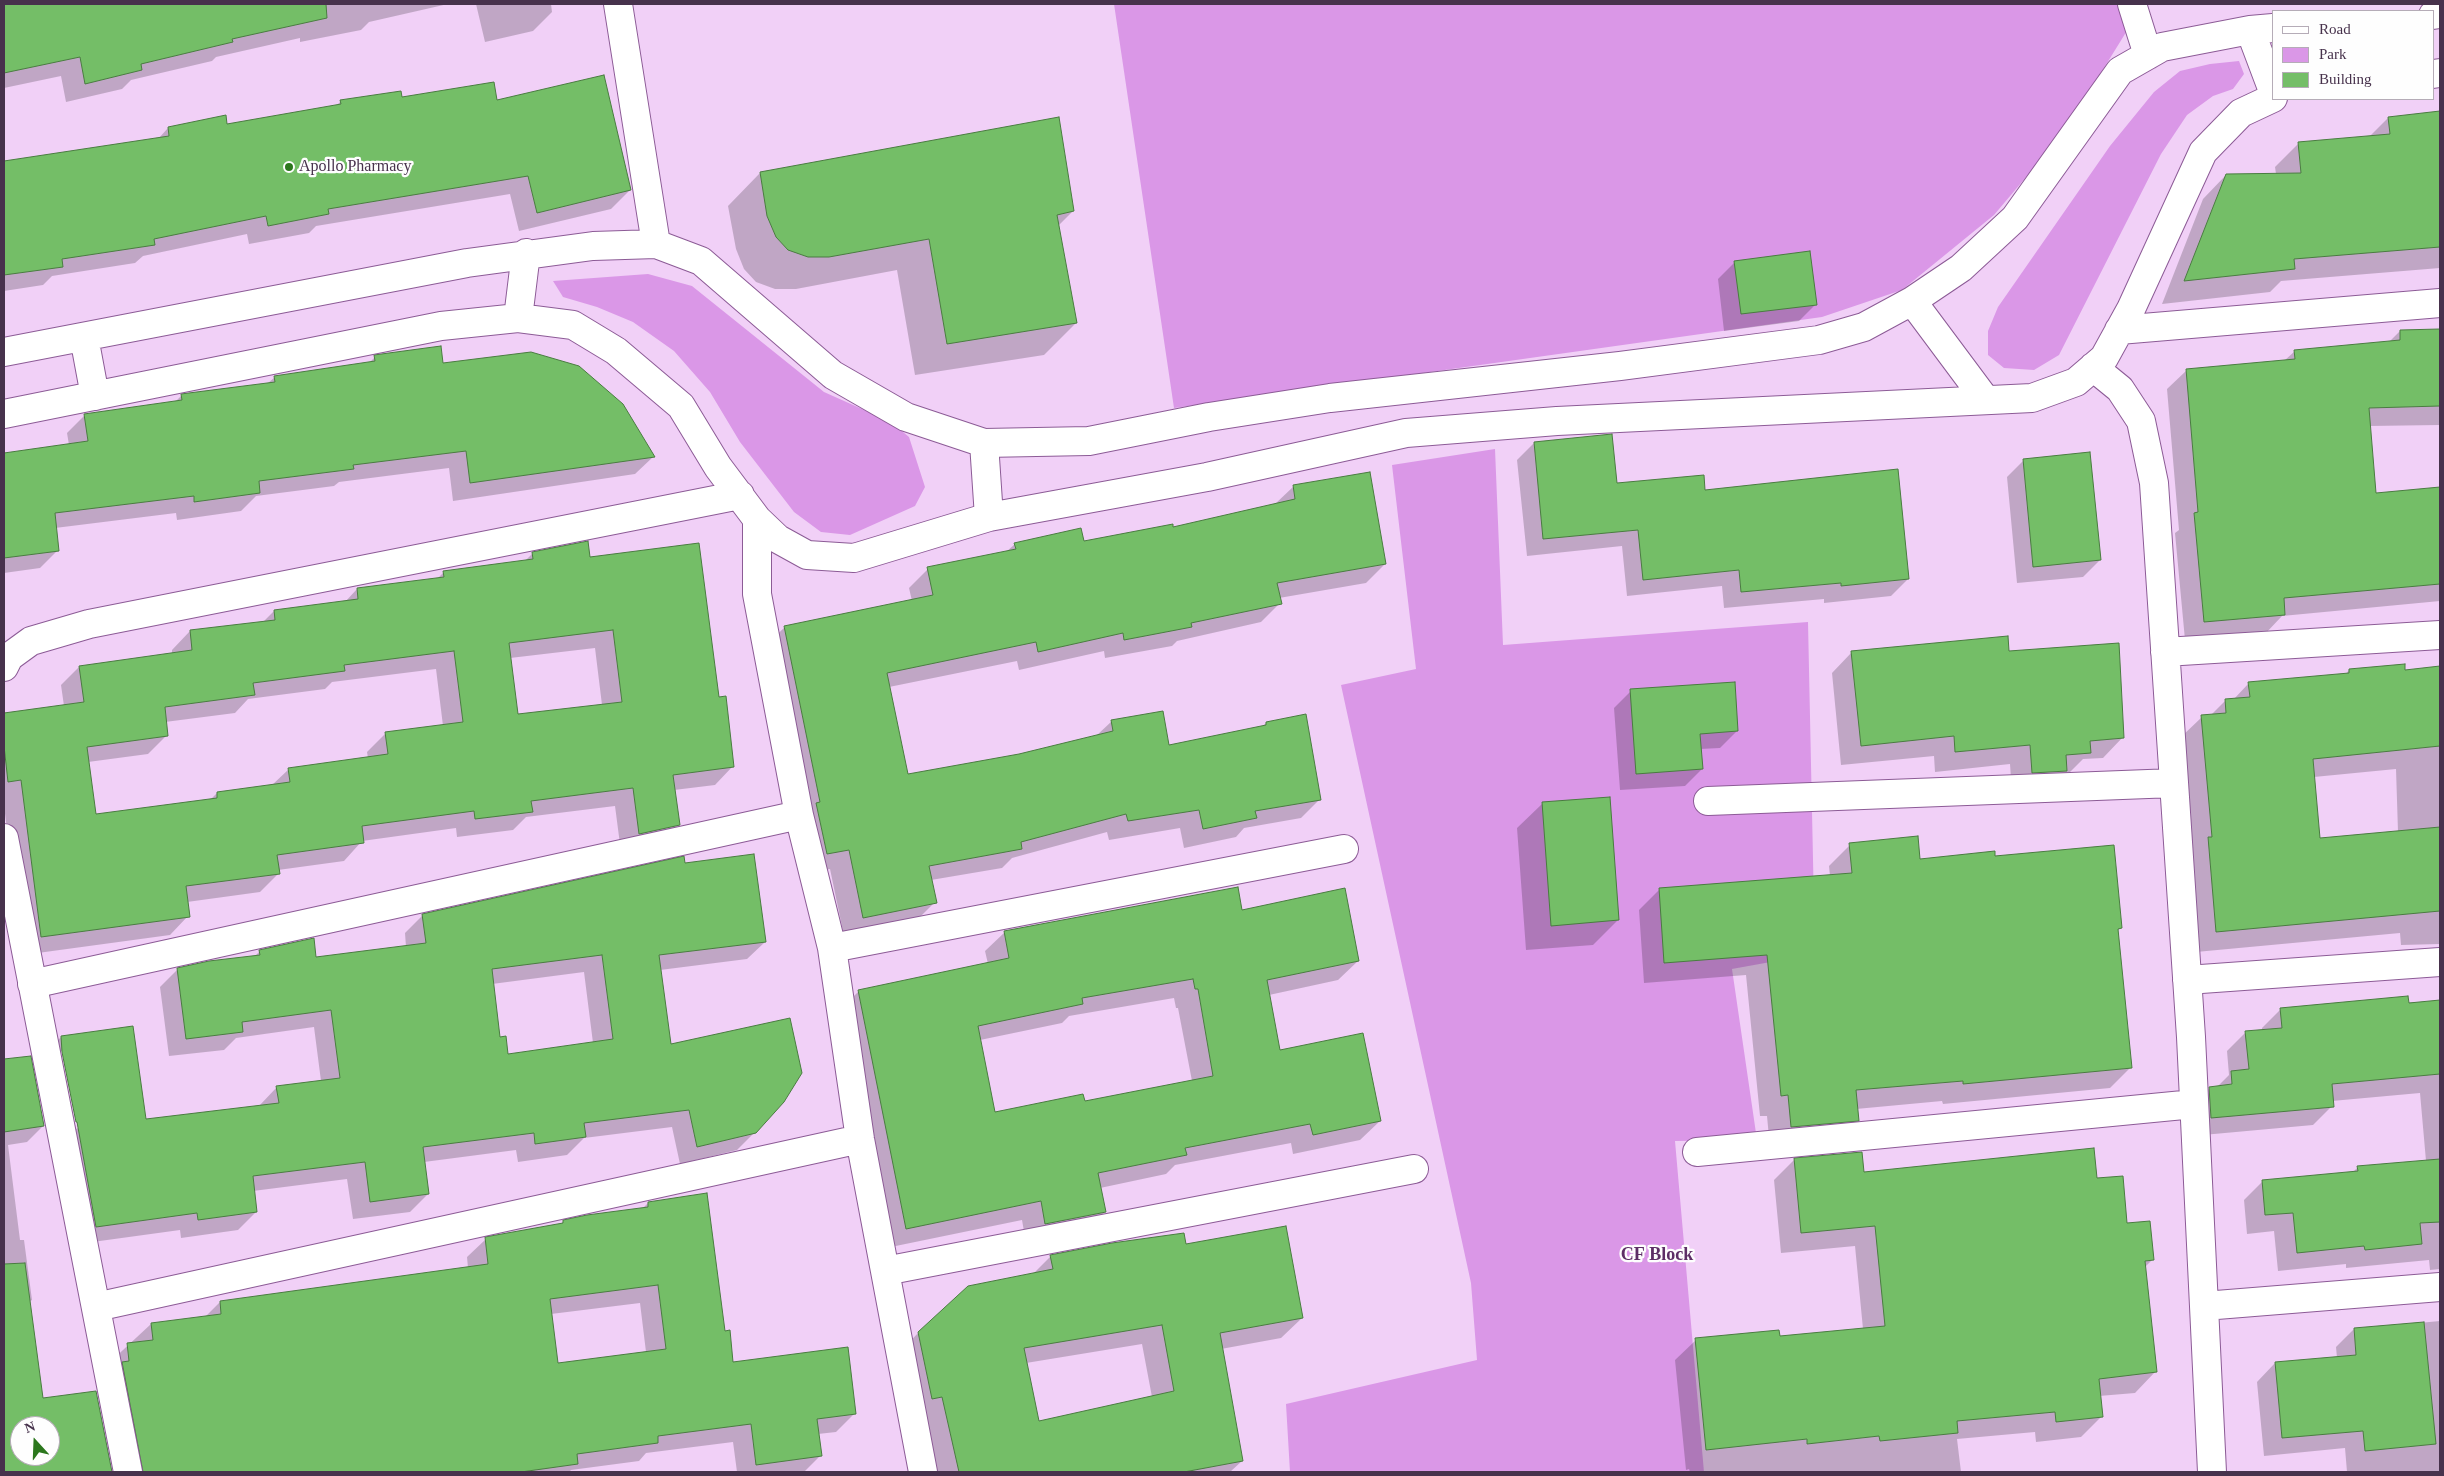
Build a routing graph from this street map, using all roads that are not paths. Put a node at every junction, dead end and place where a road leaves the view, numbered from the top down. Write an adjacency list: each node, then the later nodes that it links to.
1 (618, 4): 7 (street)
2 (2132, 4): 4 (street)
3 (2261, 29): 4 (street); 5 (street)
4 (2148, 55): 9 (street)
5 (2272, 86)
6 (2272, 98): 12 (street)
7 (656, 244): 8 (street); 19 (street)
8 (526, 254): 11 (street); 13 (street)
9 (1912, 301): 17 (street); 19 (street)
10 (2440, 303): 12 (street)
11 (518, 318): 16 (street); 20 (street)
12 (2119, 330): 15 (street)
13 (84, 336): 14 (street); 16 (street)
14 (4, 352)
15 (2093, 367): 17 (street); 24 (street)
16 (95, 396): 18 (street)
17 (1985, 399): 21 (street)
18 (4, 414)
19 (984, 443): 21 (street)
20 (740, 495): 22 (street); 25 (street)
21 (989, 517): 22 (street)
22 (757, 518): 28 (street)
23 (2440, 635): 24 (street)
24 (2165, 652): 26 (street)
25 (4, 667)
26 (2174, 783): 27 (street); 33 (street)
27 (1708, 801)
28 (799, 815): 31 (street); 34 (street)
29 (4, 838): 34 (street)
30 (1344, 848): 31 (street)
31 (832, 948): 36 (street)
32 (2440, 962): 33 (street)
33 (2187, 980): 35 (street)
34 (32, 984): 42 (street)
35 (2194, 1104): 37 (street); 41 (street)
36 (860, 1139): 39 (street); 42 (street)
37 (1697, 1152)
38 (1414, 1169): 39 (street)
39 (885, 1271): 44 (street)
40 (2440, 1287): 41 (street)
41 (2204, 1306): 45 (street)
42 (96, 1307): 43 (street)
43 (128, 1472)
44 (920, 1472)
45 (2212, 1472)

